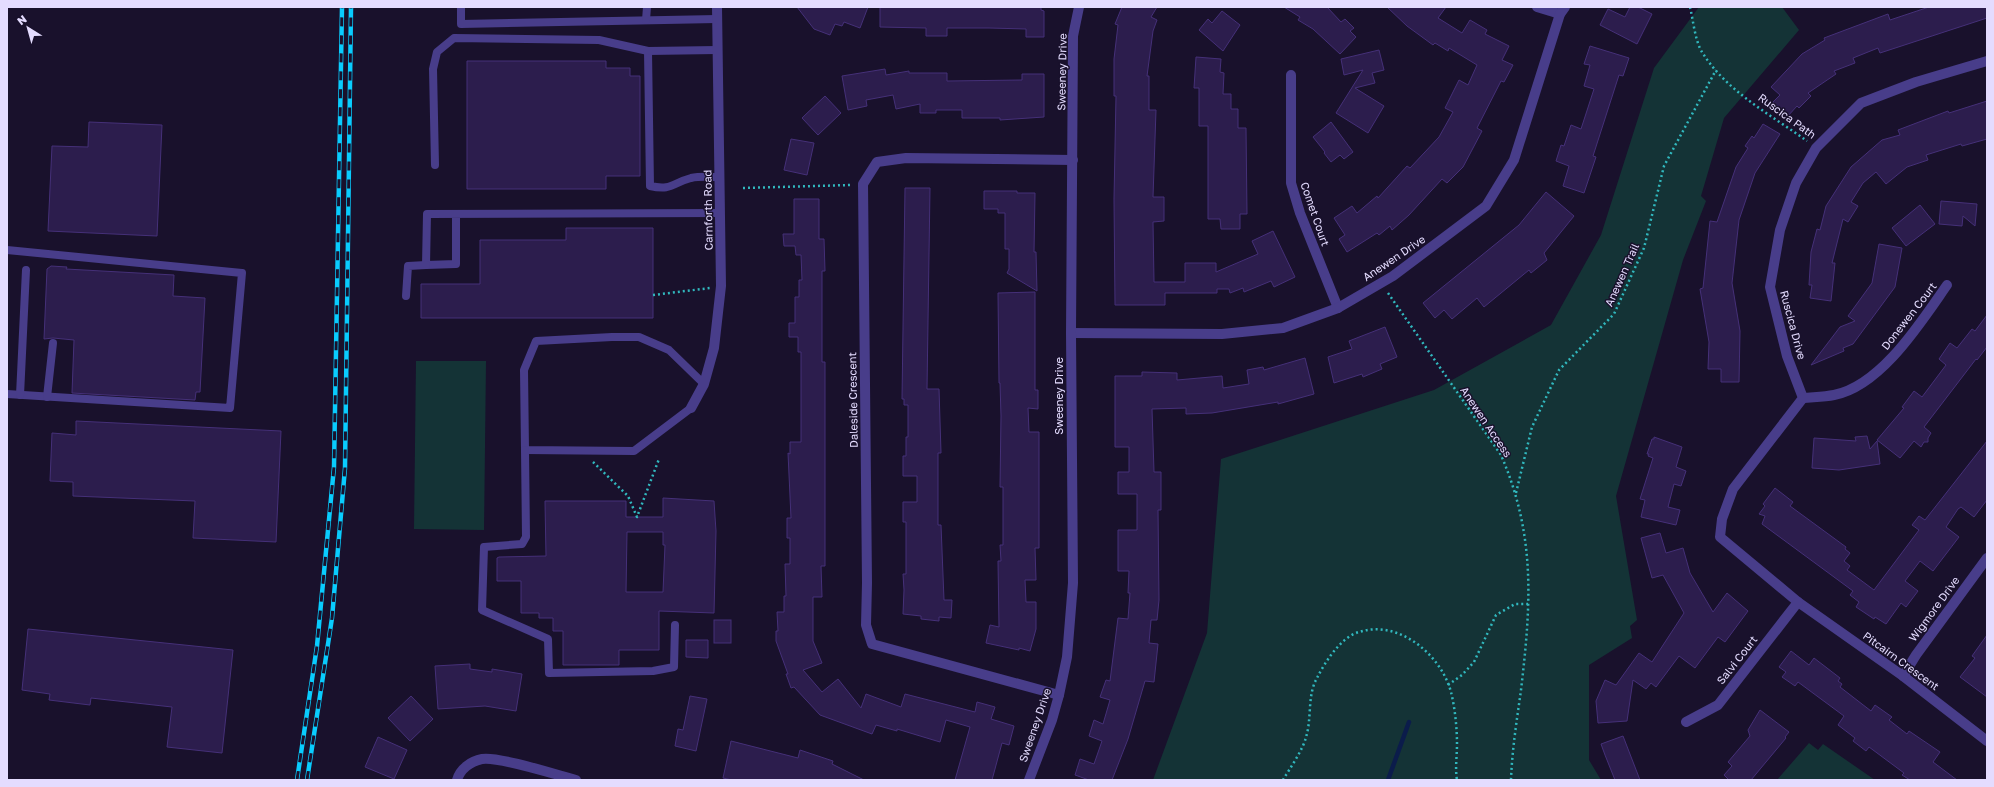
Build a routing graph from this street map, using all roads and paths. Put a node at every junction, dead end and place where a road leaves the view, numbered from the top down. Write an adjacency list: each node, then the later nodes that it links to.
1 (461, 7): 9 (lane)
2 (647, 7): 9 (lane)
3 (717, 7): 8 (street, Carnforth Road)
4 (1079, 7): 16 (street, Sweeney Drive)
5 (1537, 7): 7 (street)
6 (1690, 7): 13 (path)
7 (1562, 11): 26 (street, Anewen Drive)
8 (717, 19): 9 (lane); 10 (street, Carnforth Road)
9 (646, 20)
10 (717, 50): 11 (lane); 18 (street, Carnforth Road)
11 (648, 51): 17 (lane); 18 (lane)
12 (1987, 61): 15 (street, Ruscica Drive)
13 (1716, 70): 15 (path, Ruscica Path); 43 (path, Anewen Trail)
14 (1291, 75): 31 (street, Comet Court)
15 (1816, 148): 38 (street, Ruscica Drive)
16 (1073, 160): 19 (street); 32 (street, Sweeney Drive)
17 (435, 165)
18 (719, 177): 21 (street, Carnforth Road)
19 (863, 184): 20 (path); 50 (street, Daleside Crescent)
20 (743, 188)
21 (720, 213): 22 (lane); 28 (street, Carnforth Road)
22 (456, 214): 24 (lane); 24 (lane)
23 (7, 250): 37 (lane)
24 (426, 265): 30 (lane)
25 (26, 270): 36 (lane)
26 (1381, 283): 31 (street, Anewen Drive); 43 (path, Anewen Access)
27 (1947, 285): 38 (street, Donewen Court)
28 (721, 286): 29 (path); 34 (street, Carnforth Road)
29 (653, 295)
30 (406, 296)
31 (1338, 308): 32 (street, Anewen Drive)
32 (1071, 333): 50 (street, Sweeney Drive)
33 (53, 343): 37 (lane)
34 (704, 384): 39 (street, Carnforth Road); 40 (lane)
35 (7, 394): 36 (lane)
36 (20, 395): 37 (lane)
37 (47, 397)
38 (1803, 398): 45 (street)
39 (691, 408): 40 (lane)
40 (525, 450): 47 (lane)
41 (659, 459): 42 (path)
42 (592, 461)
43 (1516, 495): 46 (path, Anewen Access)
44 (1987, 558): 48 (street, Wigmore Drive)
45 (1798, 602): 48 (street, Pitcairn Crescent); 51 (street, Salvi Court)
46 (1528, 604): 49 (path); 58 (path, Anewen Access)
47 (675, 625)
48 (1903, 676): 52 (street, Pitcairn Crescent)
49 (1448, 685): 56 (path); 57 (path)
50 (1059, 695): 55 (street, Sweeney Drive)
51 (1686, 722)
52 (1987, 741)
53 (457, 780): 54 (street)
54 (576, 780)
55 (1028, 780)
56 (1283, 780)
57 (1456, 780)
58 (1512, 780)

